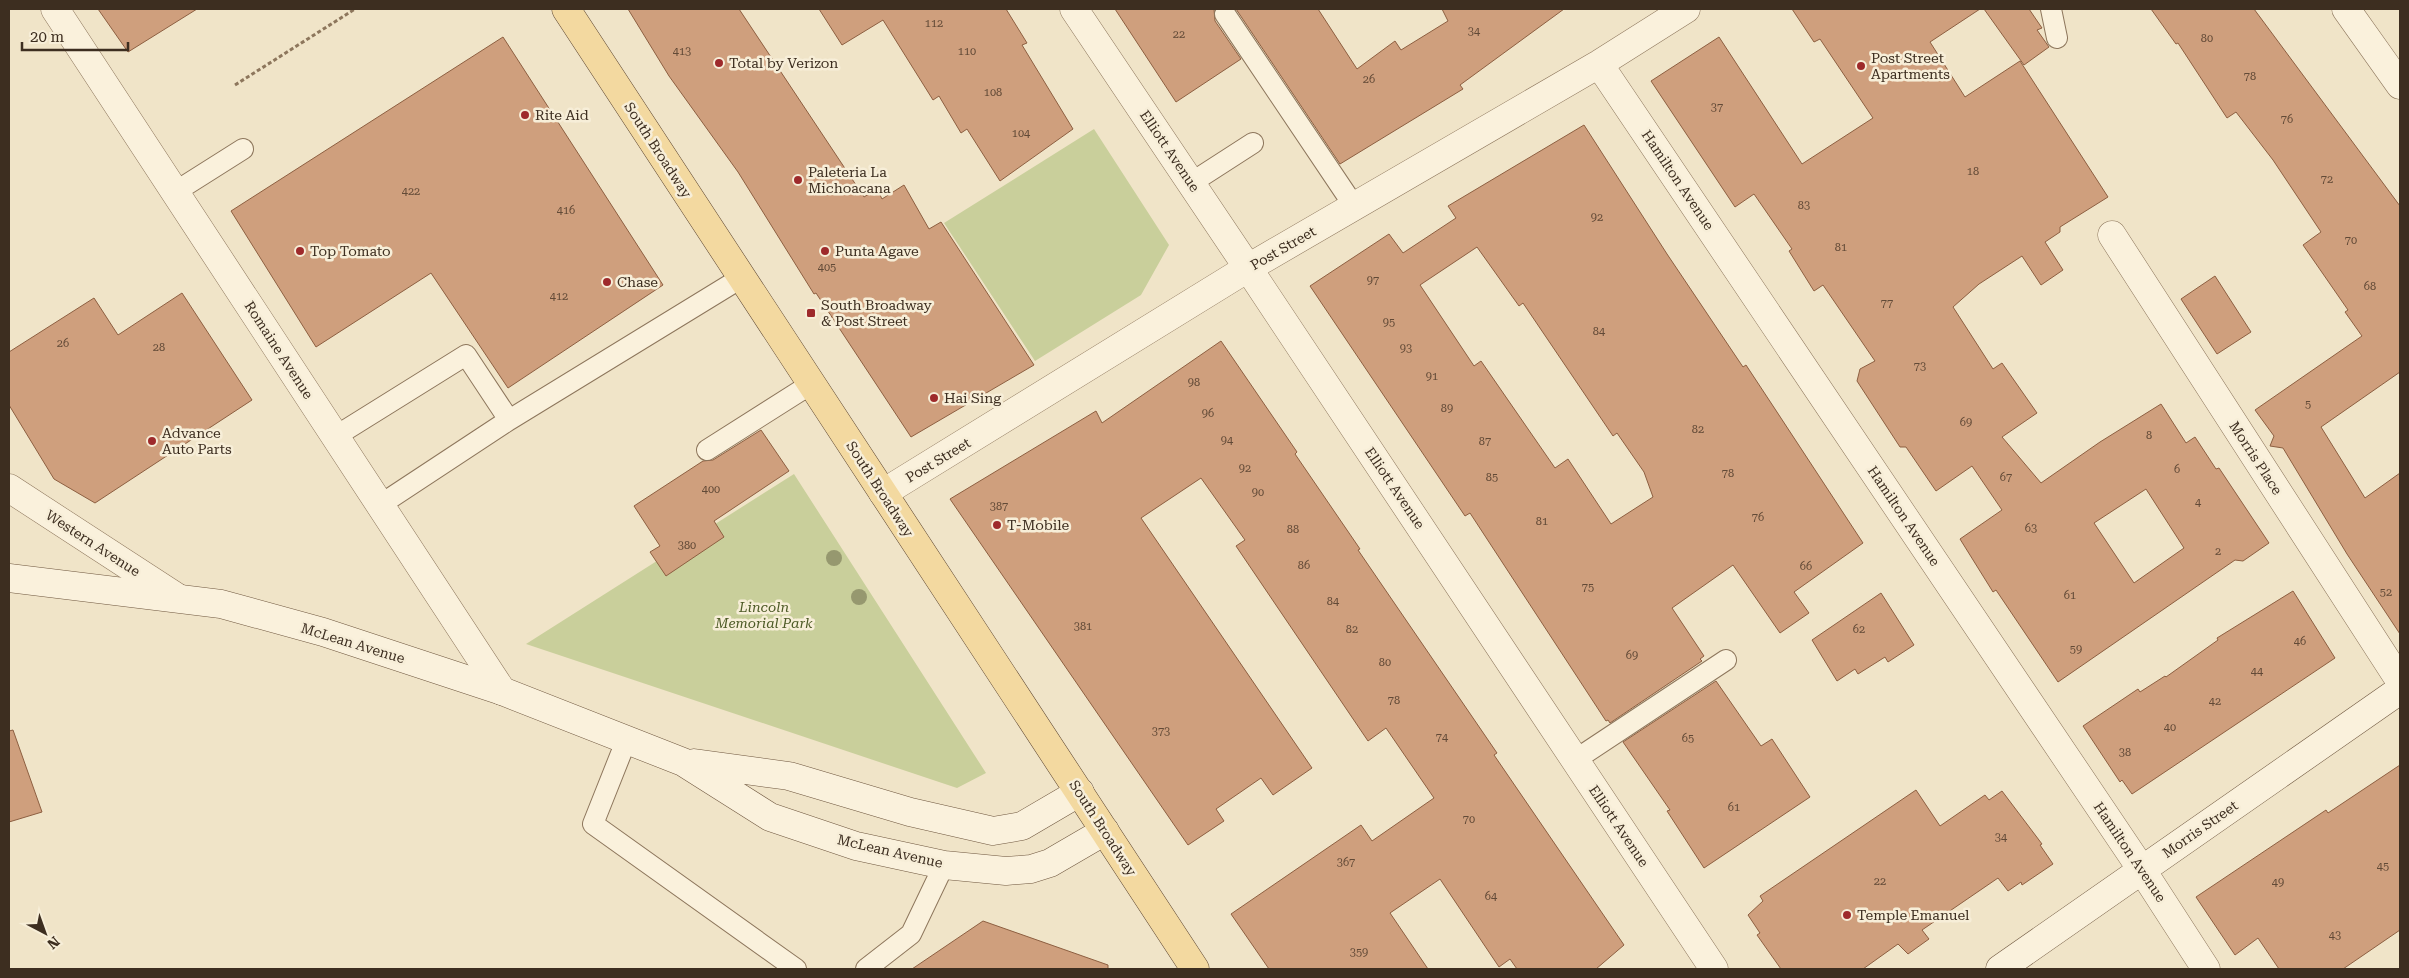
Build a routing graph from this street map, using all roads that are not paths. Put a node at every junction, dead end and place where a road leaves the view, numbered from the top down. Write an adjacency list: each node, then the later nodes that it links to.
1 (55, 9): 14 (street, Romaine Avenue)
2 (566, 9): 18 (main road, South Broadway)
3 (1074, 9): 13 (street, Elliott Avenue)
4 (1686, 9): 9 (street, Post Street)
5 (2051, 9): 8 (lane)
6 (2346, 9): 10 (street)
7 (1225, 14): 15 (lane)
8 (2057, 38)
9 (1600, 64): 15 (street, Post Street); 38 (street, Hamilton Avenue)
10 (2400, 85)
11 (1253, 143): 13 (lane)
12 (243, 148): 14 (lane)
13 (1191, 183): 17 (street, Elliott Avenue)
14 (175, 192): 21 (street, Romaine Avenue)
15 (1354, 206): 17 (street, Post Street)
16 (2112, 235): 29 (street, Morris Place)
17 (1248, 268): 24 (street, Post Street); 33 (street, Elliott Avenue)
18 (741, 278): 19 (main road, South Broadway); 20 (lane)
19 (811, 384): 22 (lane); 24 (main road, South Broadway)
20 (509, 420): 21 (lane); 25 (lane)
21 (336, 436): 25 (street, Romaine Avenue)
22 (707, 450)
23 (9, 488): 27 (street, Western Avenue)
24 (883, 493): 35 (main road, South Broadway)
25 (380, 505): 31 (street, Romaine Avenue)
26 (9, 578): 27 (street, McLean Avenue)
27 (178, 598): 31 (street, McLean Avenue)
28 (1726, 660): 33 (lane)
29 (2400, 681)
30 (2400, 690): 38 (street, Morris Street)
31 (502, 691): 32 (street, McLean Avenue)
32 (626, 741): 34 (street, McLean Avenue); 39 (lane)
33 (1575, 760): 42 (street, Elliott Avenue)
34 (684, 762): 35 (street, McLean Avenue); 37 (street, McLean Avenue)
35 (1080, 792): 36 (main road, South Broadway)
36 (1105, 832): 37 (street, McLean Avenue); 41 (main road, South Broadway)
37 (944, 865): 40 (lane)
38 (2142, 870): 43 (street, Morris Street); 44 (street, Hamilton Avenue)
39 (796, 969)
40 (866, 969)
41 (1195, 969)
42 (1714, 969)
43 (2000, 969)
44 (2206, 969)

